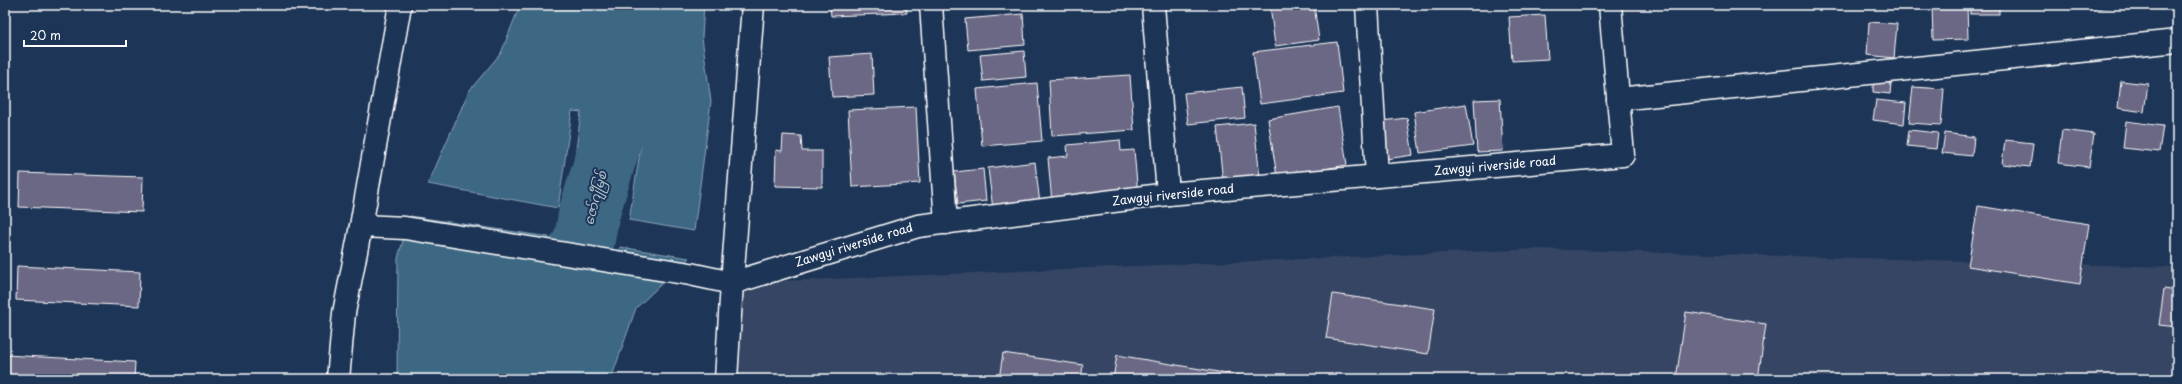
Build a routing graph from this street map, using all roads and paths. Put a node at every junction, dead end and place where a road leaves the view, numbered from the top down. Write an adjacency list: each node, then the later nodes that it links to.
1 (400, 5): 12 (street)
2 (753, 5): 13 (street)
3 (931, 5): 11 (street)
4 (1152, 5): 10 (street)
5 (1367, 5): 9 (street)
6 (1610, 5): 8 (street)
7 (2177, 41): 8 (street)
8 (1618, 99): 9 (street, Zawgyi riverside road)
9 (1377, 176): 10 (street, Zawgyi riverside road)
10 (1168, 194): 11 (street, Zawgyi riverside road)
11 (946, 223): 13 (street, Zawgyi riverside road)
12 (361, 226): 13 (street); 14 (street)
13 (732, 284): 15 (street)
14 (338, 379)
15 (726, 379)

